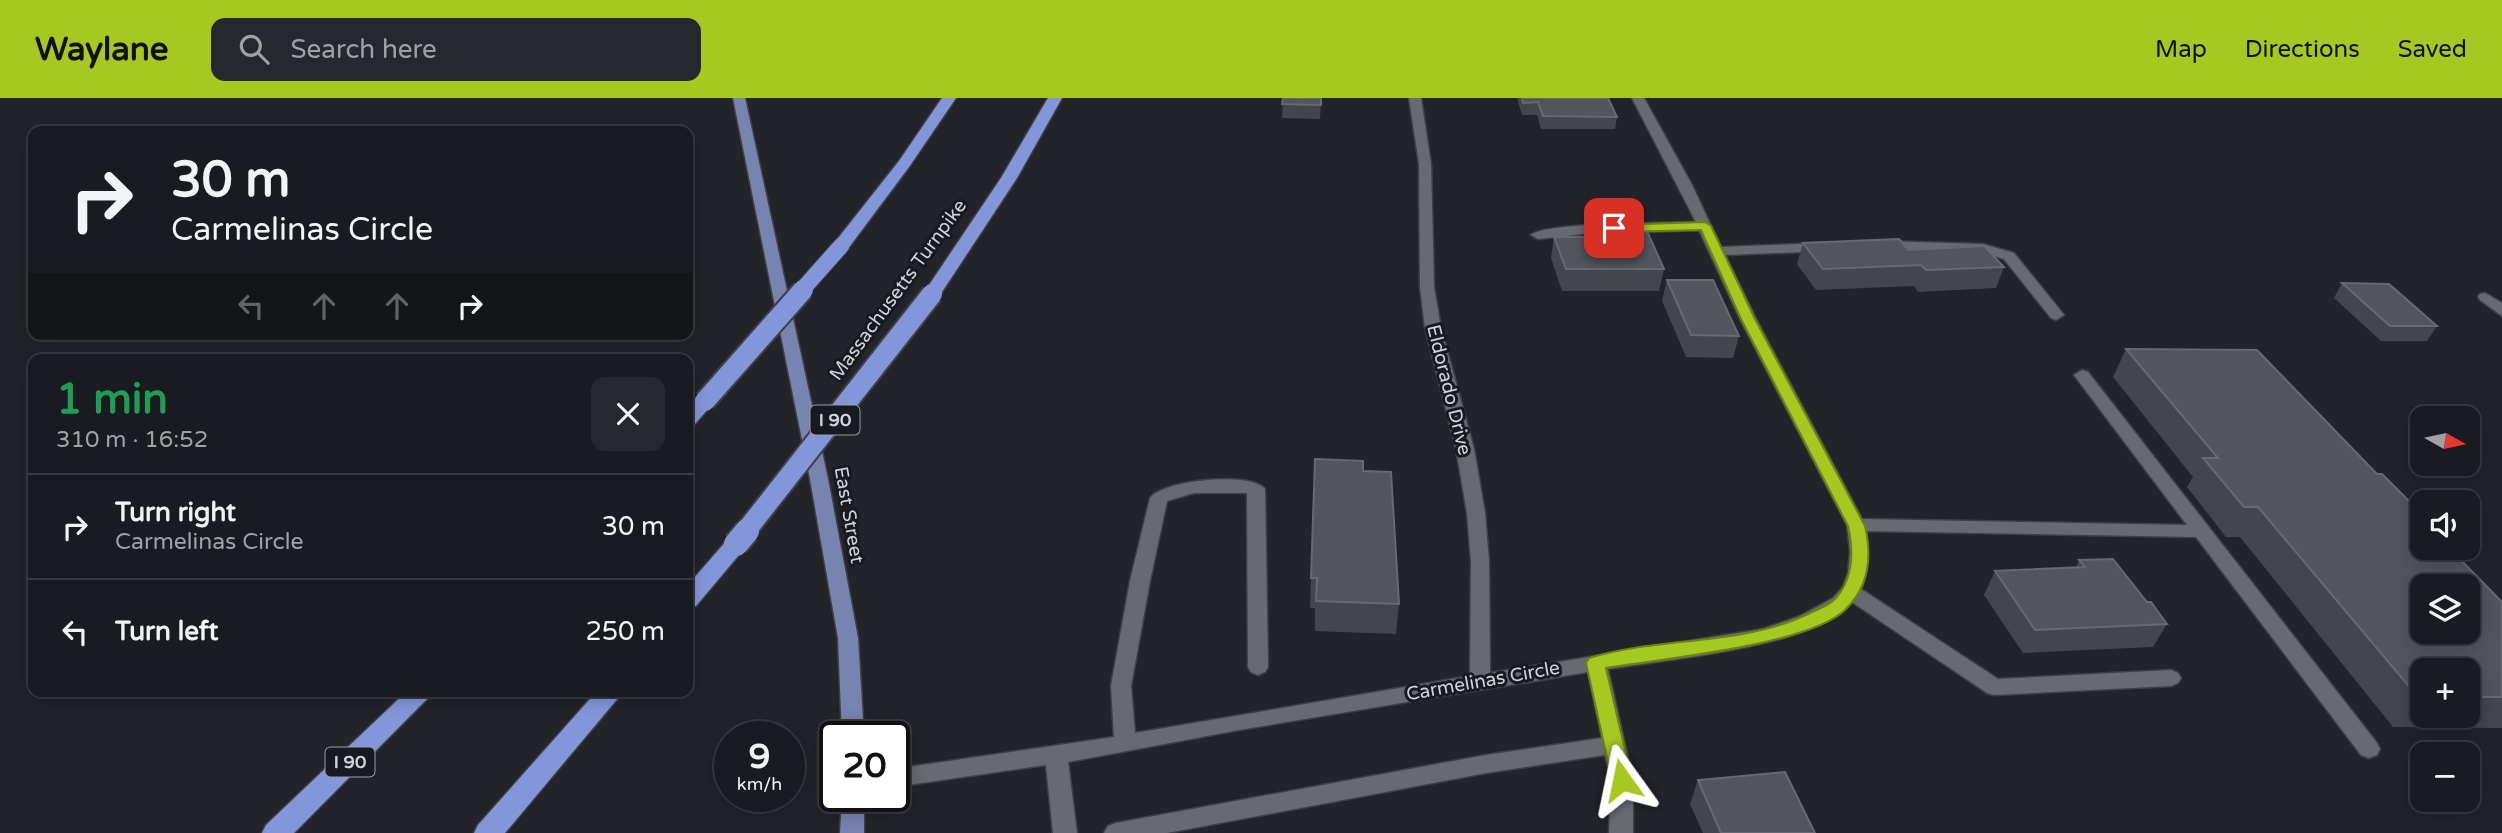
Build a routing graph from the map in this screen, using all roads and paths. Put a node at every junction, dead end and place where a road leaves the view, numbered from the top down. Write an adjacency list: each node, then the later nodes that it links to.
1 (739, 98): 26 (main road, East Street)
2 (950, 98): 15 (highway, bridge)
3 (1055, 98): 19 (highway, Massachusetts Turnpike / I 90, bridge)
4 (1415, 98): 23 (street, Eldorado Drive)
5 (1638, 98): 6 (street)
6 (1705, 226): 7 (street); 10 (street)
7 (1538, 235)
8 (1836, 246): 10 (street)
9 (1863, 246): 13 (street)
10 (1717, 251): 16 (street)
11 (2485, 297): 12 (street)
12 (2502, 311)
13 (2056, 314)
14 (2082, 375): 17 (street)
15 (693, 414)
16 (1856, 526): 17 (street); 18 (street)
17 (2204, 531): 29 (street)
18 (1850, 592): 20 (street, Carmelinas Circle); 22 (street)
19 (693, 594)
20 (1596, 663): 23 (street, Carmelinas Circle); 28 (street)
21 (1258, 667): 27 (street)
22 (2171, 678)
23 (1480, 682): 27 (street, Carmelinas Circle)
24 (417, 697): 33 (highway, I 90)
25 (607, 697): 34 (highway)
26 (852, 721)
27 (1125, 743): 30 (street, Carmelinas Circle)
28 (1615, 745): 37 (street); 38 (street)
29 (2369, 749)
30 (1056, 755): 31 (street, Carmelinas Circle); 36 (street)
31 (910, 776)
32 (853, 812): 35 (main road)
33 (276, 833)
34 (488, 833)
35 (852, 833)
36 (1065, 833)
37 (1116, 833)
38 (1620, 833)

